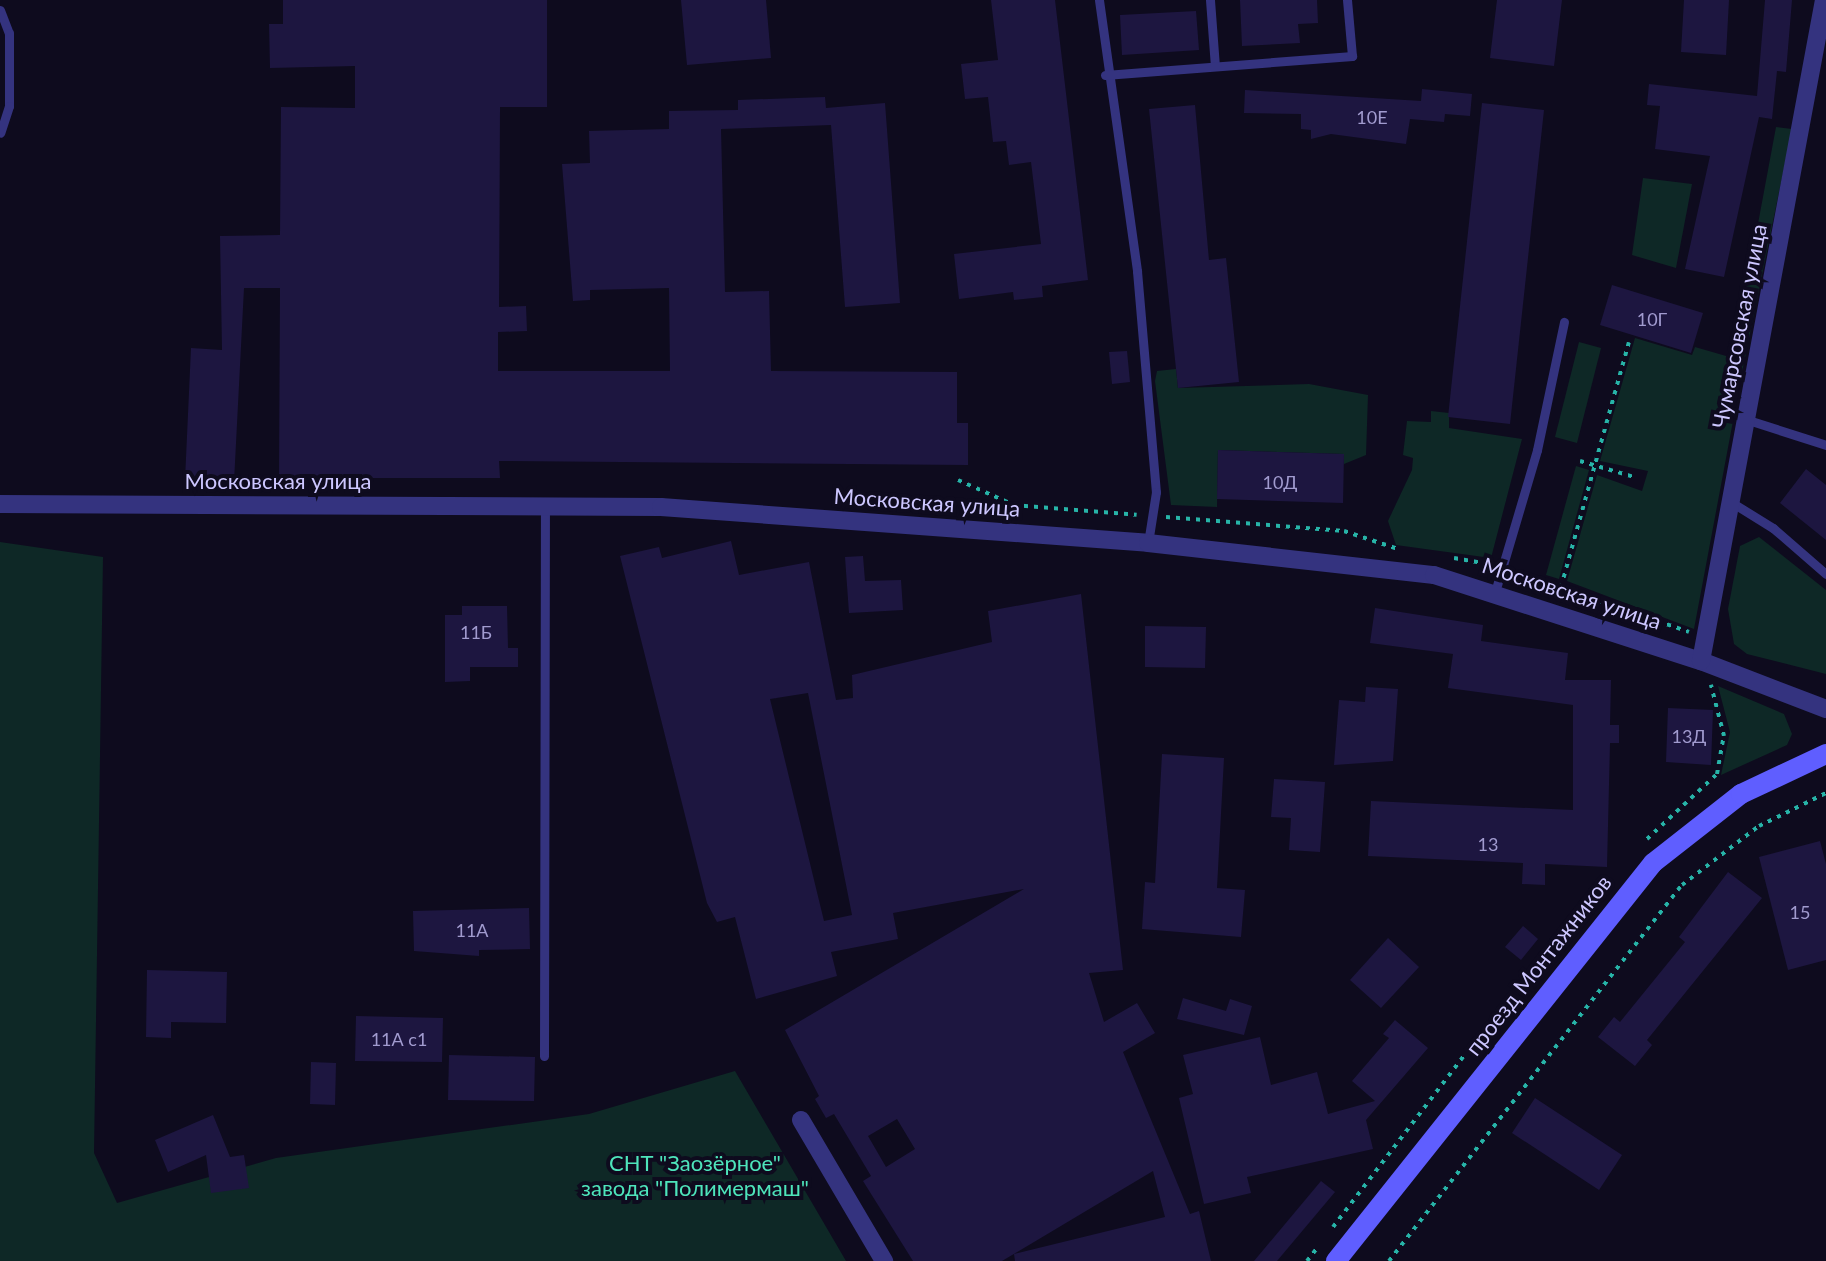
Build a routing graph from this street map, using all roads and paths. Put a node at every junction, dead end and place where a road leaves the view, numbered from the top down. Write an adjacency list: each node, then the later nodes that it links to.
1 (1099, 0): 7 (lane)
2 (1210, 0): 6 (lane)
3 (1347, 0): 6 (lane)
4 (1824, 0): 11 (street, Чумарсовская улица)
5 (0, 10): 8 (lane)
6 (1215, 66): 7 (lane)
7 (1105, 75): 20 (lane)
8 (0, 133)
9 (1564, 322): 23 (lane)
10 (1629, 342): 14 (path)
11 (1744, 418): 12 (lane); 17 (street, Чумарсовская улица)
12 (1826, 445)
13 (1580, 461): 14 (path)
14 (1595, 465): 15 (path); 25 (path)
15 (1634, 477)
16 (958, 480): 21 (path)
17 (1731, 502): 24 (lane); 27 (street, Чумарсовская улица)
18 (0, 504): 19 (street, Московская улица)
19 (545, 506): 20 (street, Московская улица); 34 (lane)
20 (1148, 543): 26 (street, Московская улица)
21 (1409, 551)
22 (1450, 558): 23 (path)
23 (1502, 567): 25 (path); 26 (lane)
24 (1826, 574)
25 (1561, 587): 27 (path)
26 (1495, 592): 28 (street, Московская улица)
27 (1706, 638): 28 (street, Чумарсовская улица)
28 (1701, 661): 29 (street, Московская улица); 32 (path)
29 (1826, 709)
30 (1826, 754): 38 (main road, проезд Монтажников)
31 (1826, 793): 39 (path)
32 (1637, 851)
33 (1606, 885): 37 (path)
34 (544, 1056)
35 (801, 1120): 36 (street)
36 (884, 1261)
37 (1307, 1261)
38 (1336, 1261)
39 (1389, 1261)

